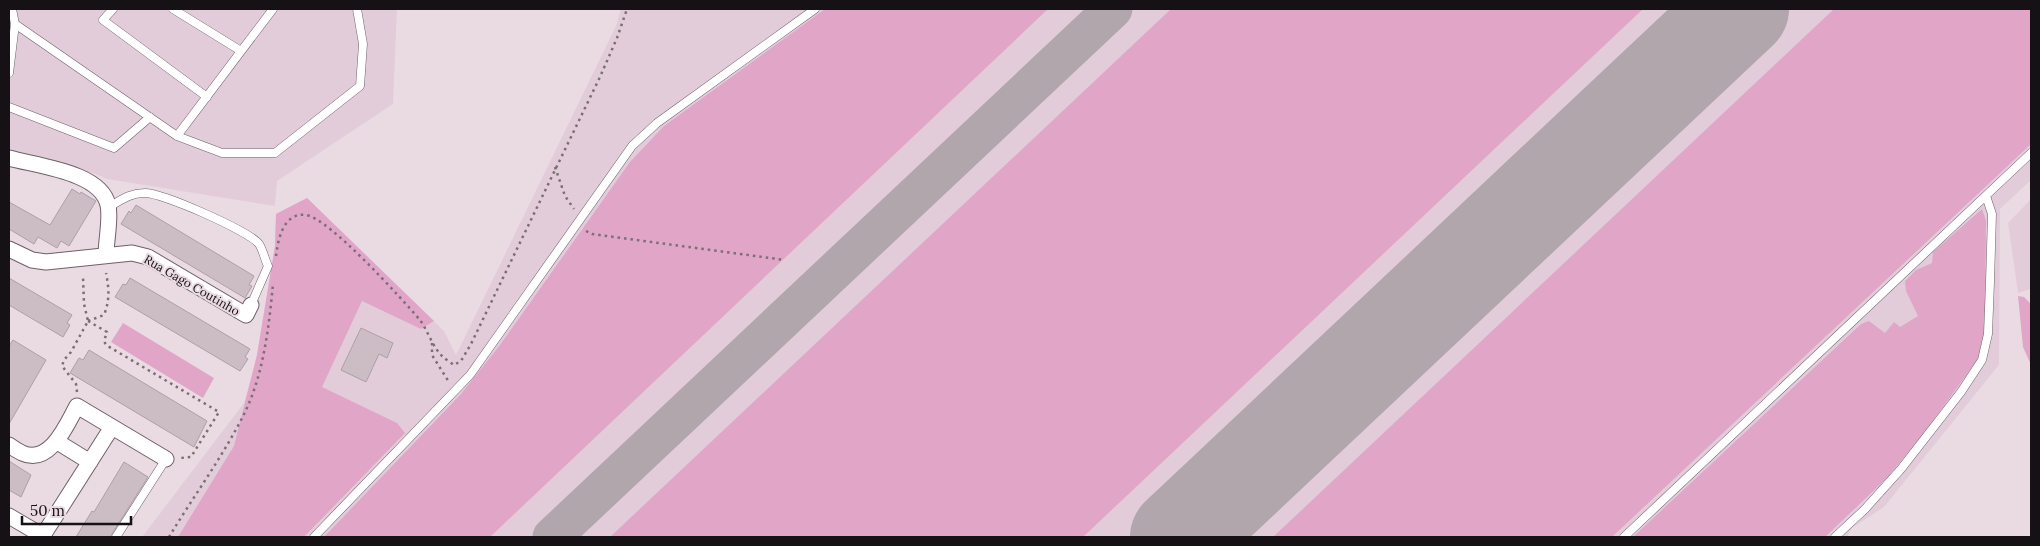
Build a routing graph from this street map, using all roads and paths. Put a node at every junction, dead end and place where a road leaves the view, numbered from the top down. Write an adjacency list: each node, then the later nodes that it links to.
1 (113, 9): 11 (lane)
2 (173, 9): 9 (lane)
3 (273, 9): 9 (lane)
4 (357, 9): 14 (lane)
5 (627, 9): 17 (path)
6 (815, 9): 20 (lane)
7 (11, 13): 8 (lane)
8 (14, 24): 10 (lane); 13 (lane)
9 (241, 51): 11 (lane)
10 (9, 73)
11 (207, 97): 14 (lane)
12 (9, 106): 13 (lane)
13 (150, 117): 14 (lane)
14 (177, 136)
15 (2031, 153): 18 (lane)
16 (9, 158): 19 (street)
17 (556, 168): 20 (path); 30 (path)
18 (1986, 196): 43 (lane); 44 (lane)
19 (109, 207): 22 (street); 28 (lane)
20 (578, 223): 24 (path); 31 (lane)
21 (9, 249): 22 (street, Rua Gago Coutinho)
22 (106, 255): 28 (street, Rua Gago Coutinho)
23 (276, 257): 30 (path)
24 (785, 260)
25 (106, 273): 29 (path)
26 (83, 276): 29 (path)
27 (273, 283): 41 (path)
28 (251, 304)
29 (88, 321): 32 (path); 36 (path)
30 (432, 341): 31 (path)
31 (455, 390): 42 (lane)
32 (77, 406): 33 (street); 34 (street)
33 (112, 426): 36 (street); 37 (street)
34 (56, 441): 35 (street); 37 (street)
35 (9, 445)
36 (166, 460): 40 (lane)
37 (90, 462): 39 (street)
38 (9, 516): 39 (street)
39 (42, 537)
40 (116, 537)
41 (169, 537)
42 (314, 537)
43 (1624, 537)
44 (1835, 537)

